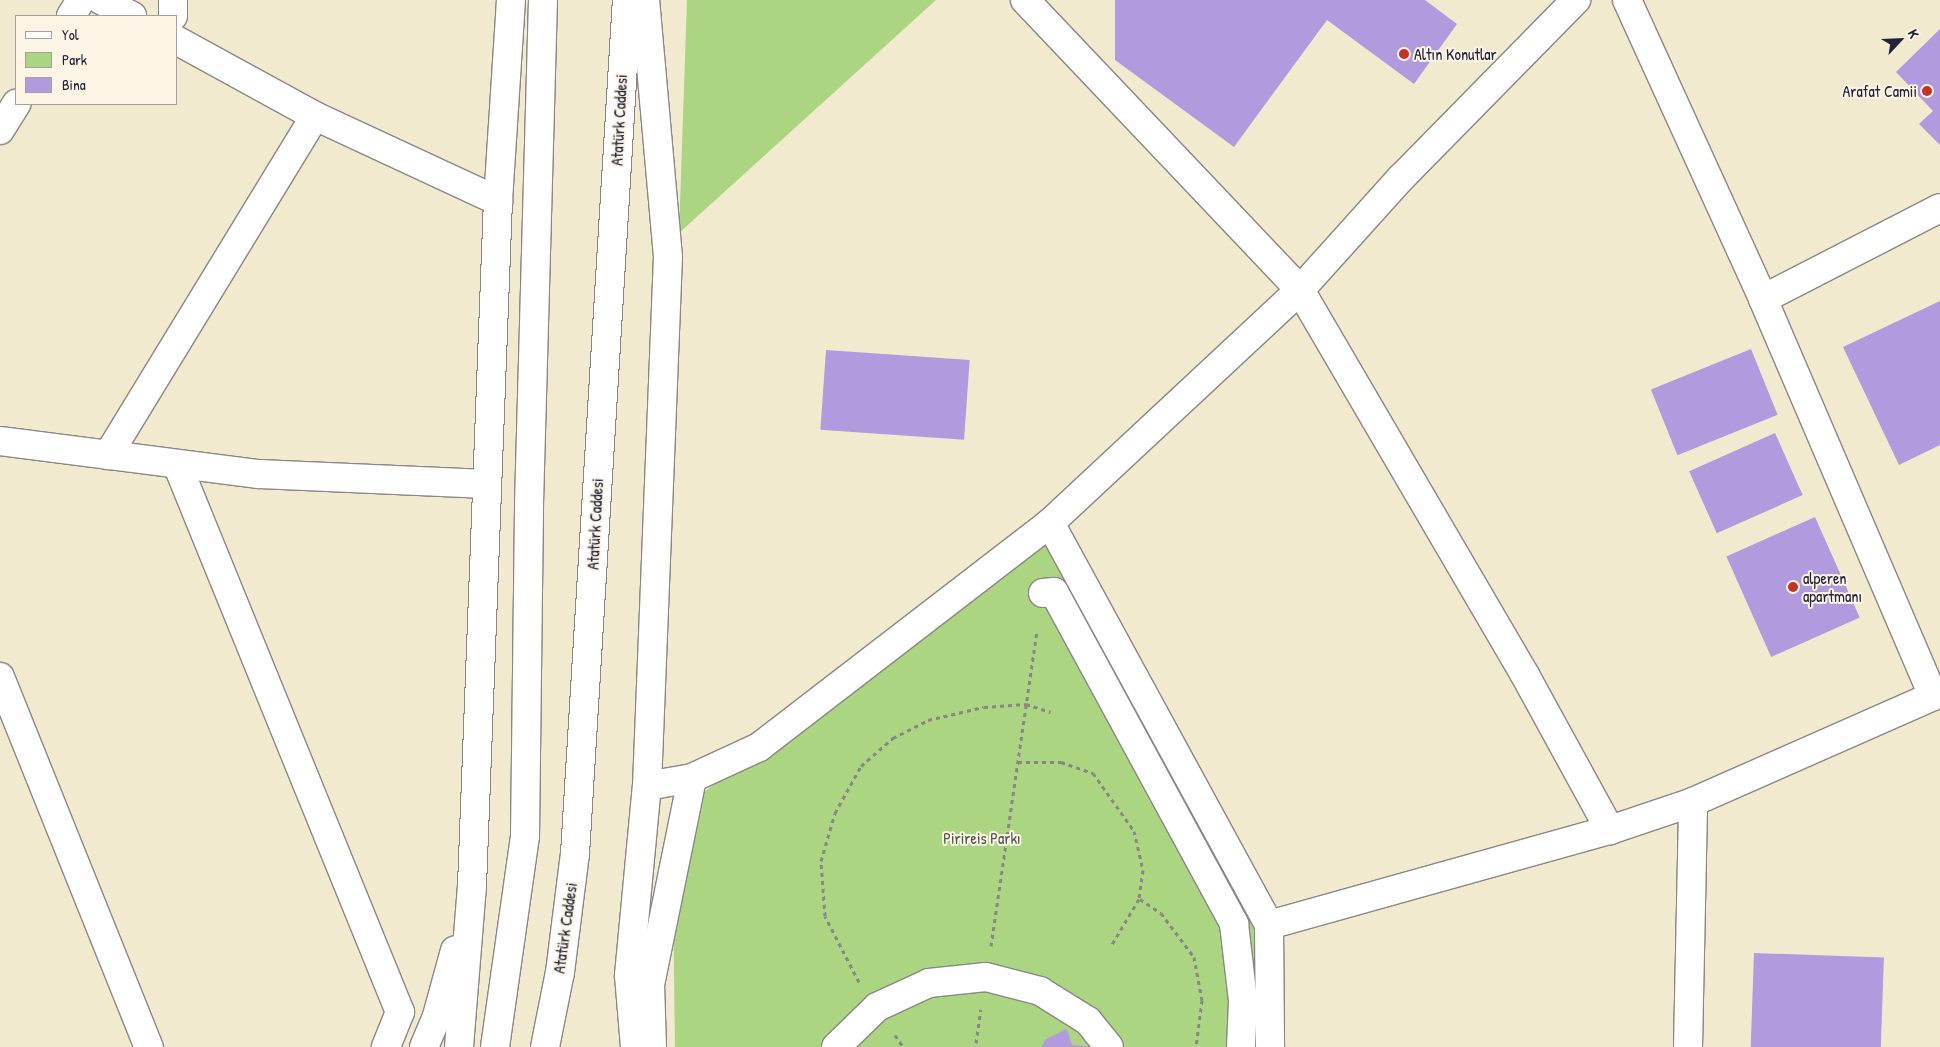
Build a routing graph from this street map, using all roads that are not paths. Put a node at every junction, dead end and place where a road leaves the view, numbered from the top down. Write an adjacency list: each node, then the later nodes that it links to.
1 (81, 0): 11 (main road)
2 (101, 0): 12 (main road)
3 (173, 0): 13 (main road)
4 (511, 0): 18 (main road)
5 (543, 0): 41 (main road)
6 (627, 0): 42 (main road, Atatürk Caddesi)
7 (645, 0): 31 (main road)
8 (1025, 0): 20 (main road)
9 (1576, 0): 20 (main road)
10 (1627, 0): 21 (main road)
11 (72, 15)
12 (130, 15)
13 (173, 15)
14 (178, 41): 16 (main road)
15 (15, 105): 17 (main road)
16 (315, 116): 18 (main road); 23 (main road)
17 (0, 130)
18 (498, 201): 25 (main road)
19 (1940, 208): 21 (main road)
20 (1300, 290): 26 (main road); 33 (main road)
21 (1763, 299): 29 (main road)
22 (0, 441): 23 (main road)
23 (108, 455): 24 (main road)
24 (177, 464): 25 (main road); 38 (main road)
25 (487, 484): 34 (main road)
26 (1050, 523): 30 (main road); 35 (main road)
27 (1043, 593): 48 (main road)
28 (0, 677): 37 (main road)
29 (1936, 694): 32 (main road)
30 (692, 778): 31 (main road); 45 (main road)
31 (647, 786): 36 (main road)
32 (1693, 802): 33 (main road); 50 (main road)
33 (1610, 830): 35 (main road)
34 (472, 886): 39 (main road); 40 (main road)
35 (1270, 925): 49 (main road)
36 (630, 975): 43 (main road); 44 (main road)
37 (149, 1047)
38 (386, 1047)
39 (424, 1047)
40 (459, 1047)
41 (495, 1047)
42 (545, 1047)
43 (618, 1047)
44 (635, 1047)
45 (652, 1047)
46 (836, 1047): 47 (main road)
47 (1109, 1047)
48 (1241, 1047)
49 (1270, 1047)
50 (1688, 1047)

